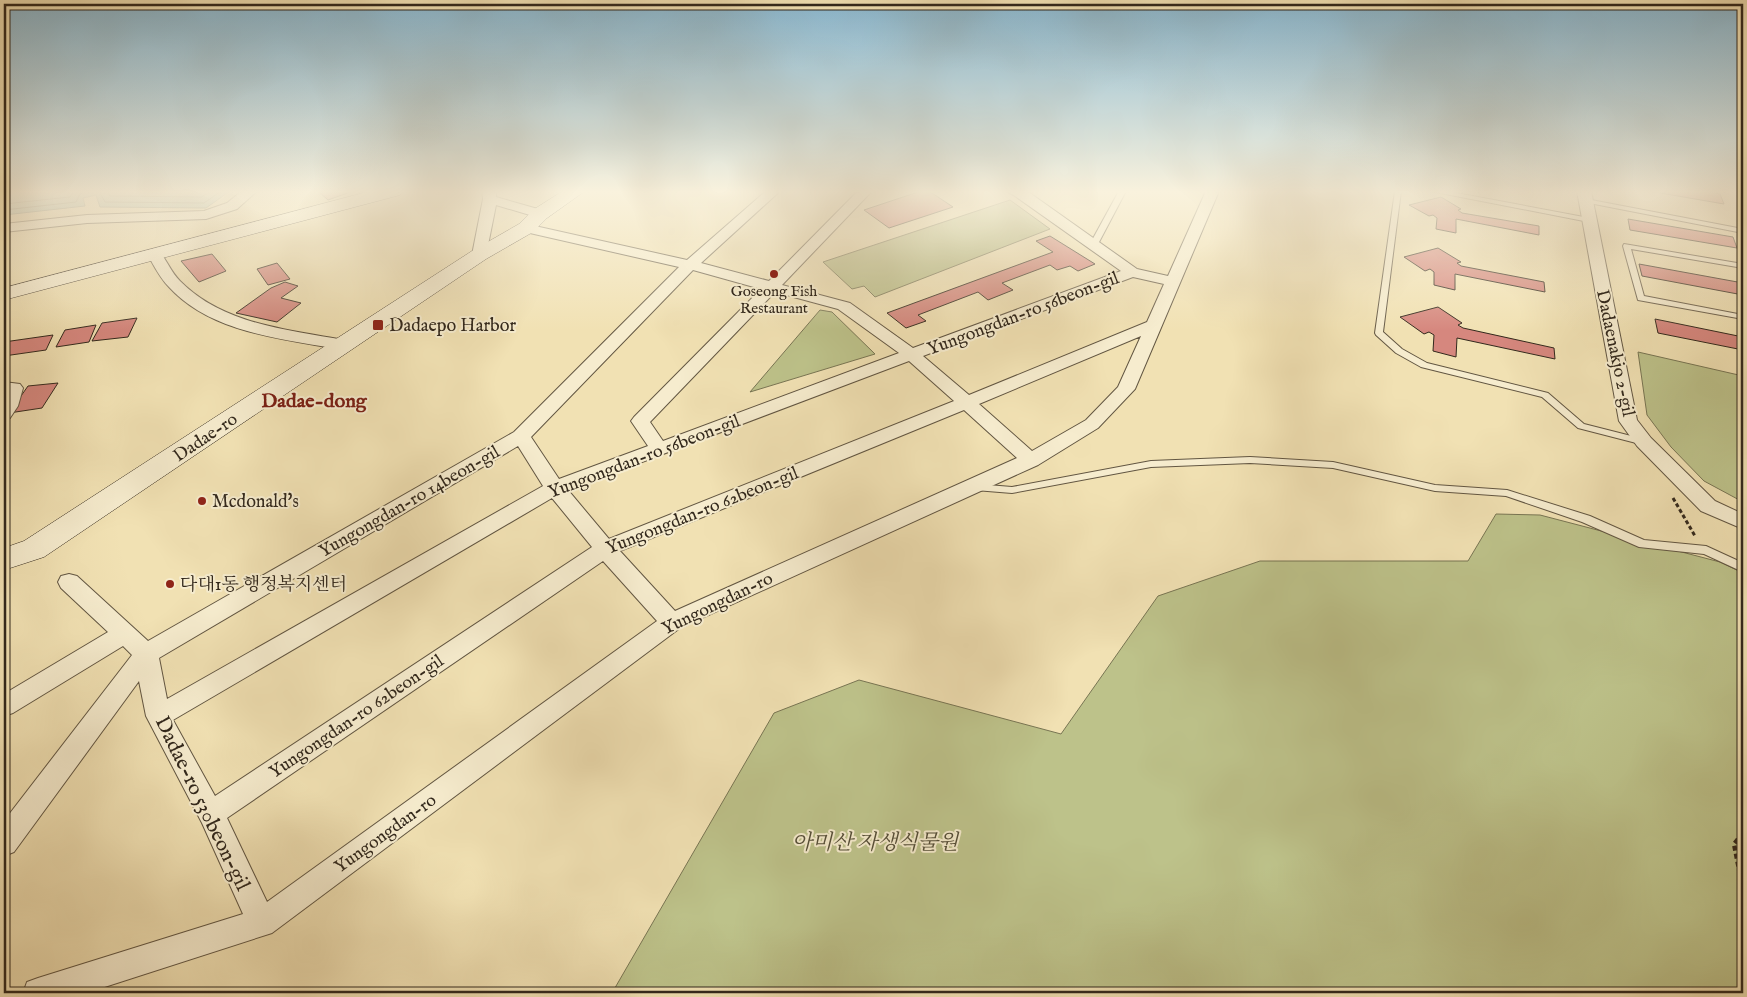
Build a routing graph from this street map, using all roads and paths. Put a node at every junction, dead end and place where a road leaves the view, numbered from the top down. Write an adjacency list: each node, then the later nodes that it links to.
1 (220, 238): 13 (main road)
2 (482, 238): 14 (street)
3 (507, 238): 14 (main road, Dadae-ro)
4 (592, 238): 15 (street)
5 (721, 238): 15 (street, Yungongdan-ro 14beon-gil)
6 (820, 238): 19 (street)
7 (1085, 238): 12 (street)
8 (1098, 238): 12 (lane)
9 (1192, 238): 18 (street, Yungongdan-ro)
10 (1392, 238): 29 (lane)
11 (1592, 238): 29 (street, Dadaenakjo 2-gil)
12 (1094, 244): 17 (street)
13 (155, 255): 20 (main road); 23 (street)
14 (479, 255): 23 (main road, Dadae-ro)
15 (690, 265): 19 (street); 28 (street, Yungongdan-ro 14beon-gil)
16 (1743, 266): 21 (lane)
17 (1132, 272): 18 (street); 24 (street, Yungongdan-ro 56beon-gil)
18 (1173, 282): 22 (street, Yungongdan-ro)
19 (770, 288): 24 (street); 30 (street)
20 (4, 294)
21 (1743, 317)
22 (1156, 324): 26 (street, Yungongdan-ro 62beon-gil); 31 (street, Yungongdan-ro)
23 (344, 345): 36 (main road, Dadae-ro)
24 (912, 355): 26 (street); 30 (street, Yungongdan-ro 56beon-gil)
25 (4, 387): 27 (street)
26 (966, 403): 31 (street); 35 (street, Yungongdan-ro 62beon-gil)
27 (4, 414)
28 (521, 436): 33 (street); 41 (street, Yungongdan-ro 14beon-gil)
29 (1644, 442): 34 (street, Dadaenakjo 2-gil)
30 (659, 449): 33 (street, Yungongdan-ro 56beon-gil)
31 (1031, 460): 32 (street, Yungongdan-ro)
32 (971, 487): 37 (lane); 39 (street, Yungongdan-ro)
33 (555, 488): 35 (street); 43 (street, Yungongdan-ro 56beon-gil)
34 (1743, 522)
35 (605, 549): 39 (street); 44 (street, Yungongdan-ro 62beon-gil)
36 (4, 559)
37 (1743, 568)
38 (69, 582): 40 (street)
39 (672, 622): 48 (street, Yungongdan-ro)
40 (124, 634): 41 (street); 42 (street)
41 (146, 654): 43 (street, Dadae-ro 530beon-gil); 46 (street, Yungongdan-ro 14beon-gil)
42 (4, 706)
43 (158, 716): 44 (street, Dadae-ro 530beon-gil)
44 (211, 814): 48 (street, Dadae-ro 530beon-gil)
45 (1743, 833): 47 (path)
46 (4, 843)
47 (1743, 889)
48 (262, 923): 49 (street, Yungongdan-ro)
49 (38, 993)

